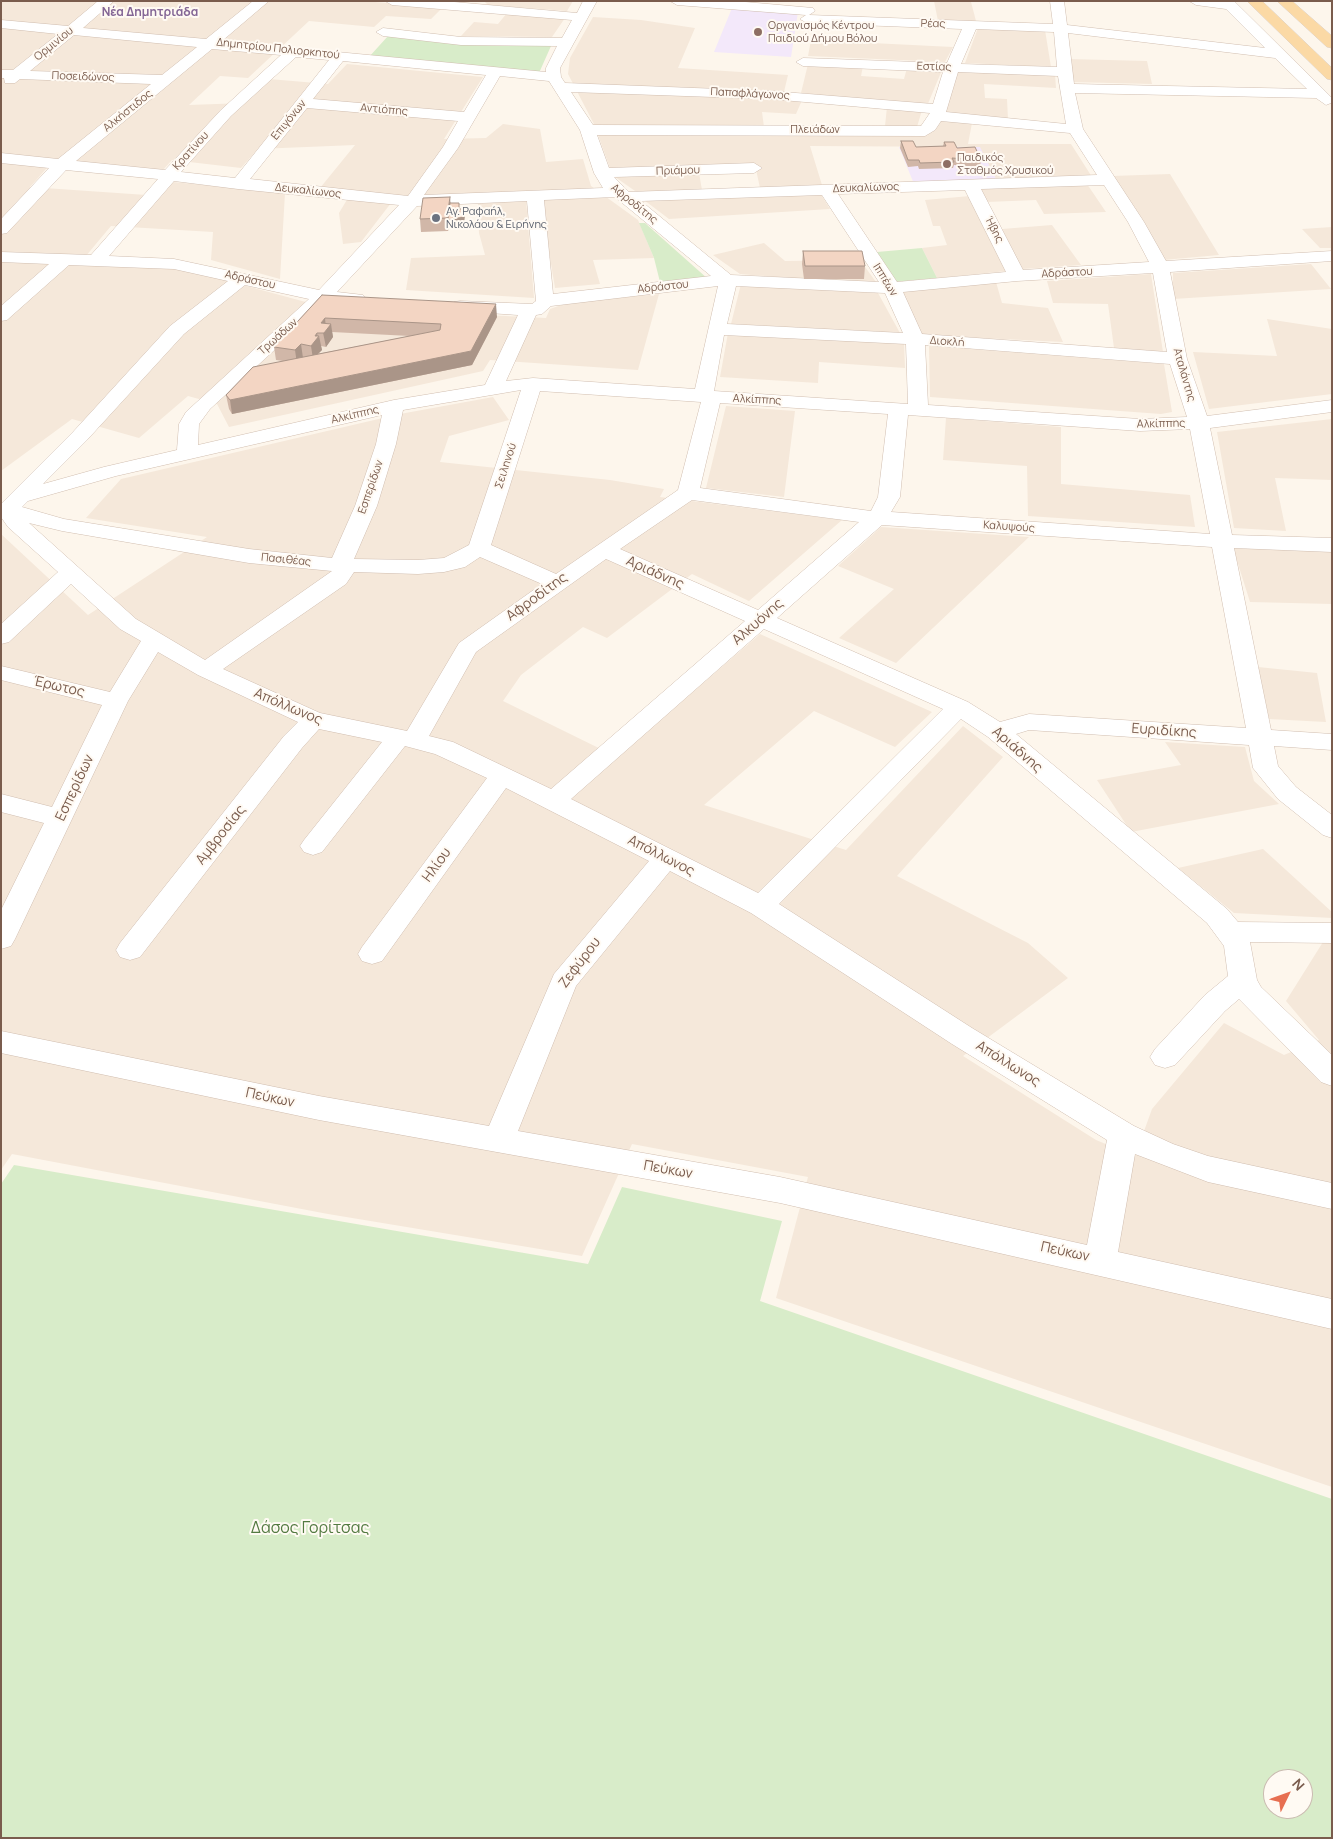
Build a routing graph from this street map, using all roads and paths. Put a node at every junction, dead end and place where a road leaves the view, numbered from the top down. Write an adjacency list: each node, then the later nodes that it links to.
1 (107, 1): 17 (street, Ορμινίου)
2 (262, 1): 20 (street, Αλκήστιδος)
3 (392, 1): 10 (street)
4 (590, 1): 12 (street)
5 (677, 1): 16 (street, Ρέας)
6 (1057, 1): 15 (street, Αταλάντης)
7 (1196, 1): 11 (street)
8 (1254, 1): 30 (main road)
9 (1284, 1): 21 (main road)
10 (410, 3): 12 (street); 18 (street)
11 (1227, 3): 23 (street)
12 (580, 16): 19 (street)
13 (1, 24): 17 (street, Δημητρίου Πολιορκητού)
14 (971, 25): 15 (street, Ρέας); 16 (street, Ρέας); 26 (street)
15 (1060, 28): 23 (street, Ρέας); 32 (street, Αταλάντης)
16 (806, 29): 26 (street, Εστίας); 36 (street)
17 (71, 30): 20 (street, Δημητρίου Πολιορκητού); 29 (street, Ορμινίου)
18 (384, 32): 19 (street); 25 (street)
19 (566, 42): 33 (street)
20 (211, 43): 22 (street, Δημητρίου Πολιορκητού); 31 (street, Αλκήστιδος)
21 (1332, 44)
22 (294, 50): 24 (street, Δημητρίου Πολιορκητού); 48 (street, Κρατίνου)
23 (1280, 54): 35 (street)
24 (340, 56): 25 (street, Δημητρίου Πολιορκητού); 37 (street, Επιγόνων)
25 (359, 58): 27 (street, Δημητρίου Πολιορκητού)
26 (952, 67): 32 (street, Εστίας); 39 (street)
27 (495, 72): 33 (street, Δημητρίου Πολιορκητού); 40 (street, Τρωάδων)
28 (1, 74): 29 (street, Ποσειδώνος)
29 (17, 74): 31 (street, Ποσειδώνος); 34 (street, Ορμινίου)
30 (1332, 76)
31 (165, 80): 44 (street, Αλκήστιδος)
32 (1066, 80): 35 (street, Εστίας); 42 (street, Αταλάντης)
33 (557, 82): 36 (street, Παπαφλάγωνος); 41 (street, Αφροδίτης)
34 (1, 87)
35 (1319, 94): 38 (street)
36 (793, 96): 39 (street, Παπαφλάγωνος)
37 (302, 103): 40 (street, Αντιόπης); 50 (street, Επιγόνων)
38 (1332, 106)
39 (938, 113): 41 (street, Πλειάδων); 42 (street, Παπαφλάγωνος)
40 (467, 116): 56 (street, Τρωάδων)
41 (588, 130): 47 (street, Αφροδίτης)
42 (1075, 130): 49 (street, Αταλάντης)
43 (1, 158): 44 (street, Δευκαλίωνος)
44 (60, 165): 48 (street, Δευκαλίωνος); 57 (street, Αλκήστιδος)
45 (754, 168): 46 (street, Πριάμου)
46 (726, 169): 47 (street, Πριάμου); 54 (street)
47 (602, 174): 53 (street, Αφροδίτης)
48 (168, 177): 50 (street, Δευκαλίωνος); 62 (street, Κρατίνου)
49 (1108, 180): 51 (street, Δευκαλίωνος); 63 (street, Αταλάντης)
50 (238, 184): 56 (street, Δευκαλίωνος)
51 (971, 185): 52 (street, Δευκαλίωνος); 65 (street, Ήβης)
52 (826, 190): 54 (street, Δευκαλίωνος); 68 (street, Ιππέων)
53 (621, 194): 54 (street, Δευκαλίωνος); 55 (street, Δευκαλίωνος); 67 (street, Αφροδίτης)
54 (731, 194)
55 (535, 195): 56 (street, Δευκαλίωνος); 72 (street)
56 (412, 201): 69 (street, Τρωάδων)
57 (1, 230)
58 (1307, 243): 60 (street)
59 (1, 257): 61 (street, Αδράστου)
60 (1326, 257): 63 (street, Αδράστου); 64 (street)
61 (65, 259): 62 (street, Αδράστου); 73 (street)
62 (96, 260): 66 (street, Αδράστου)
63 (1160, 268): 65 (street, Αδράστου); 76 (street, Αταλάντης)
64 (1332, 272)
65 (1017, 276): 68 (street, Αδράστου)
66 (242, 279): 69 (street, Αδράστου); 86 (street)
67 (726, 280): 68 (street, Αδράστου); 72 (street, Αδράστου); 74 (street)
68 (892, 288): 75 (street, Ιππέων)
69 (322, 297): 70 (street, Αδράστου); 84 (street, Τρωάδων)
70 (376, 301)
71 (442, 305): 72 (street, Αδράστου)
72 (537, 306): 78 (street)
73 (1, 316)
74 (716, 329): 75 (street, Διοκλή); 79 (street)
75 (915, 339): 76 (street, Διοκλή); 82 (street, Ιππέων)
76 (1178, 359): 83 (street, Αταλάντης)
77 (533, 384): 78 (street, Αλκίππης); 79 (street, Αλκίππης); 90 (street, Σειληνού)
78 (493, 389): 80 (street, Αλκίππης)
79 (707, 397): 82 (street, Αλκίππης); 85 (street)
80 (394, 406): 84 (street, Αλκίππης); 92 (street, Εσπερίδων)
81 (1332, 406): 83 (street, Αλκίππης)
82 (908, 409): 83 (street, Αλκίππης); 87 (street, Αλκυόνης)
83 (1199, 423): 88 (street, Αταλάντης)
84 (187, 453): 86 (street)
85 (688, 493): 87 (street, Καλυψούς); 91 (street, Αφροδίτης)
86 (8, 510): 92 (street, Πασιθέας); 93 (street, Απόλλωνος)
87 (878, 518): 88 (street, Καλυψούς); 95 (street, Αλκυόνης)
88 (1222, 541): 89 (street, Καλυψούς); 104 (street, Αταλάντης)
89 (1332, 545)
90 (479, 548): 92 (street, Πασιθέας); 94 (street)
91 (604, 550): 94 (street, Αφροδίτης); 95 (street, Αριάδνης)
92 (343, 565): 98 (street, Εσπερίδων)
93 (71, 572): 96 (street); 97 (street, Απόλλωνος)
94 (558, 582): 105 (street, Αφροδίτης)
95 (761, 620): 101 (street, Αριάδνης); 108 (street, Αλκυόνης)
96 (1, 636)
97 (154, 640): 98 (street, Απόλλωνος); 100 (street, Εσπερίδων)
98 (206, 670): 102 (street, Απόλλωνος)
99 (1, 674): 100 (street, Έρωτος)
100 (116, 701): 110 (street, Εσπερίδων)
101 (960, 707): 103 (street, Αριάδνης); 115 (street)
102 (314, 720): 105 (street, Απόλλωνος); 119 (street, Αμβροσίας)
103 (997, 731): 104 (street, Ευριδίκης); 116 (street, Αριάδνης)
104 (1259, 737): 106 (street, Ευριδίκης); 111 (street, Αταλάντης)
105 (406, 739): 107 (street, Απόλλωνος); 112 (street, Αφροδίτης)
106 (1332, 742)
107 (502, 775): 108 (street, Απόλλωνος); 120 (street, Ηλίου)
108 (553, 801): 113 (street, Απόλλωνος)
109 (1, 803): 110 (street)
110 (61, 818): 114 (street, Εσπερίδων)
111 (1332, 828)
112 (313, 846)
113 (666, 858): 115 (street, Απόλλωνος); 126 (street, Ζεφύρου)
114 (13, 887): 118 (street, Εσπερίδων)
115 (760, 906): 125 (street, Απόλλωνος)
116 (1230, 932): 117 (street); 121 (street, Αριάδνης)
117 (1332, 933)
118 (1, 939)
119 (130, 950)
120 (372, 954)
121 (1243, 980): 123 (street); 124 (street, Αριάδνης)
122 (1, 1042): 126 (street, Πεύκων)
123 (1165, 1057)
124 (1332, 1074)
125 (1123, 1135): 127 (street, Απόλλωνος); 128 (street)
126 (499, 1140): 128 (street, Πεύκων)
127 (1332, 1196)
128 (1100, 1260): 129 (street, Πεύκων)
129 (1332, 1314)

